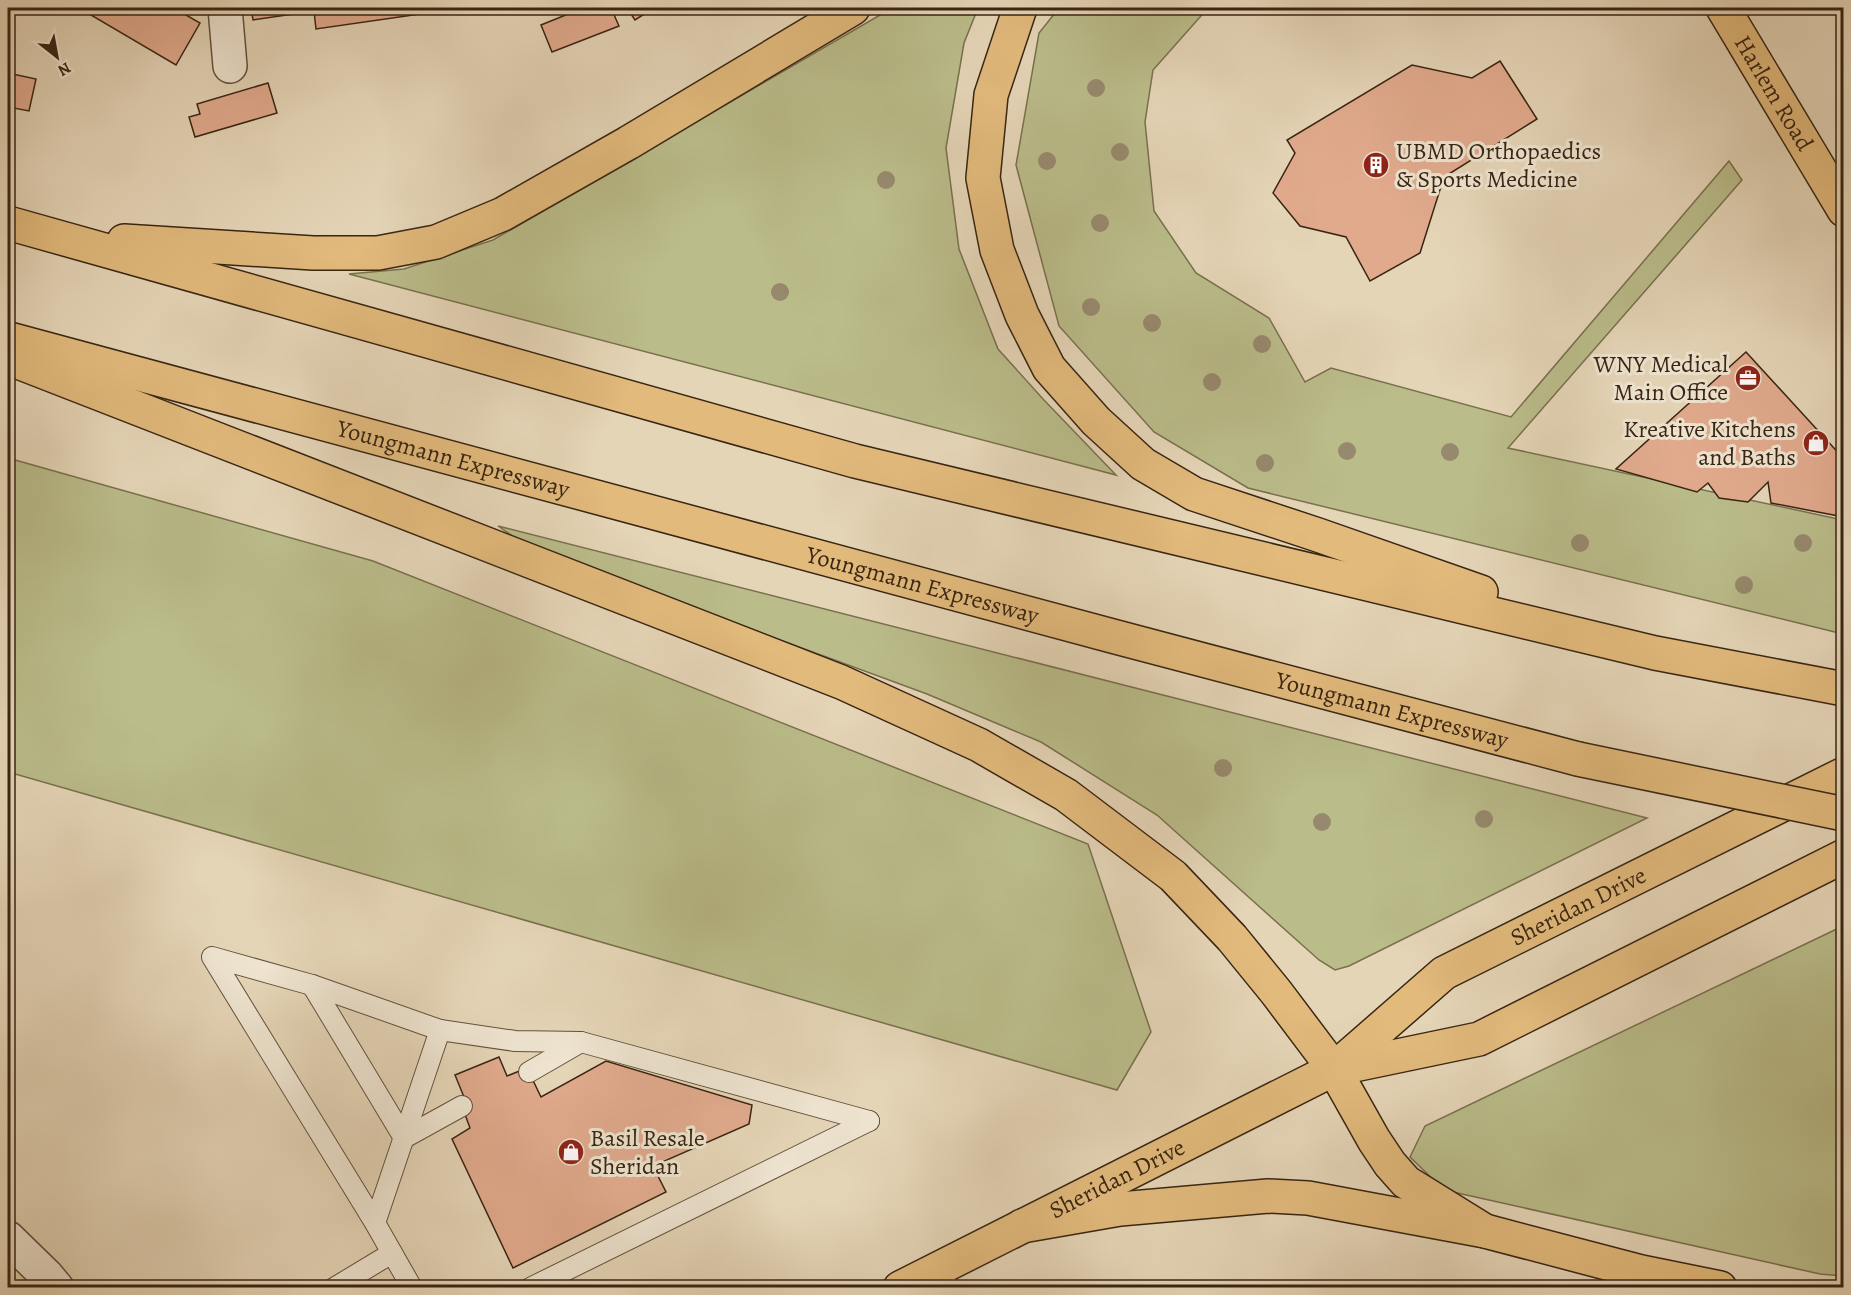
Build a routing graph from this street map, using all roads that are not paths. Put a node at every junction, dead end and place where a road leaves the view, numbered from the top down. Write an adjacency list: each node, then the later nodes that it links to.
1 (225, 8): 5 (street)
2 (853, 8): 8 (main road)
3 (1020, 8): 11 (main road)
4 (1723, 8): 6 (main road, Harlem Road)
5 (230, 66)
6 (1844, 210)
7 (8, 223): 8 (main road)
8 (58, 237): 11 (main road)
9 (8, 338): 14 (main road, Youngmann Expressway, bridge)
10 (8, 358): 19 (main road)
11 (1655, 653): 12 (main road)
12 (1844, 689)
13 (1844, 774): 19 (main road, Sheridan Drive)
14 (1844, 814)
15 (1844, 856): 19 (main road, Sheridan Drive)
16 (312, 985): 17 (lane); 22 (lane); 23 (lane)
17 (440, 1030): 18 (lane); 22 (lane)
18 (581, 1042): 20 (lane); 32 (lane)
19 (1334, 1069): 24 (main road, Sheridan Drive); 25 (main road)
20 (529, 1072)
21 (462, 1106): 22 (lane)
22 (404, 1138): 23 (lane)
23 (375, 1223): 27 (lane)
24 (1022, 1226): 25 (main road); 28 (main road, Sheridan Drive)
25 (1485, 1231): 34 (main road)
26 (8, 1238): 29 (street)
27 (392, 1253): 30 (lane); 31 (lane)
28 (943, 1278): 33 (main road, Sheridan Drive)
29 (57, 1287)
30 (334, 1287)
31 (412, 1287)
32 (530, 1287)
33 (900, 1287)
34 (1720, 1287)

